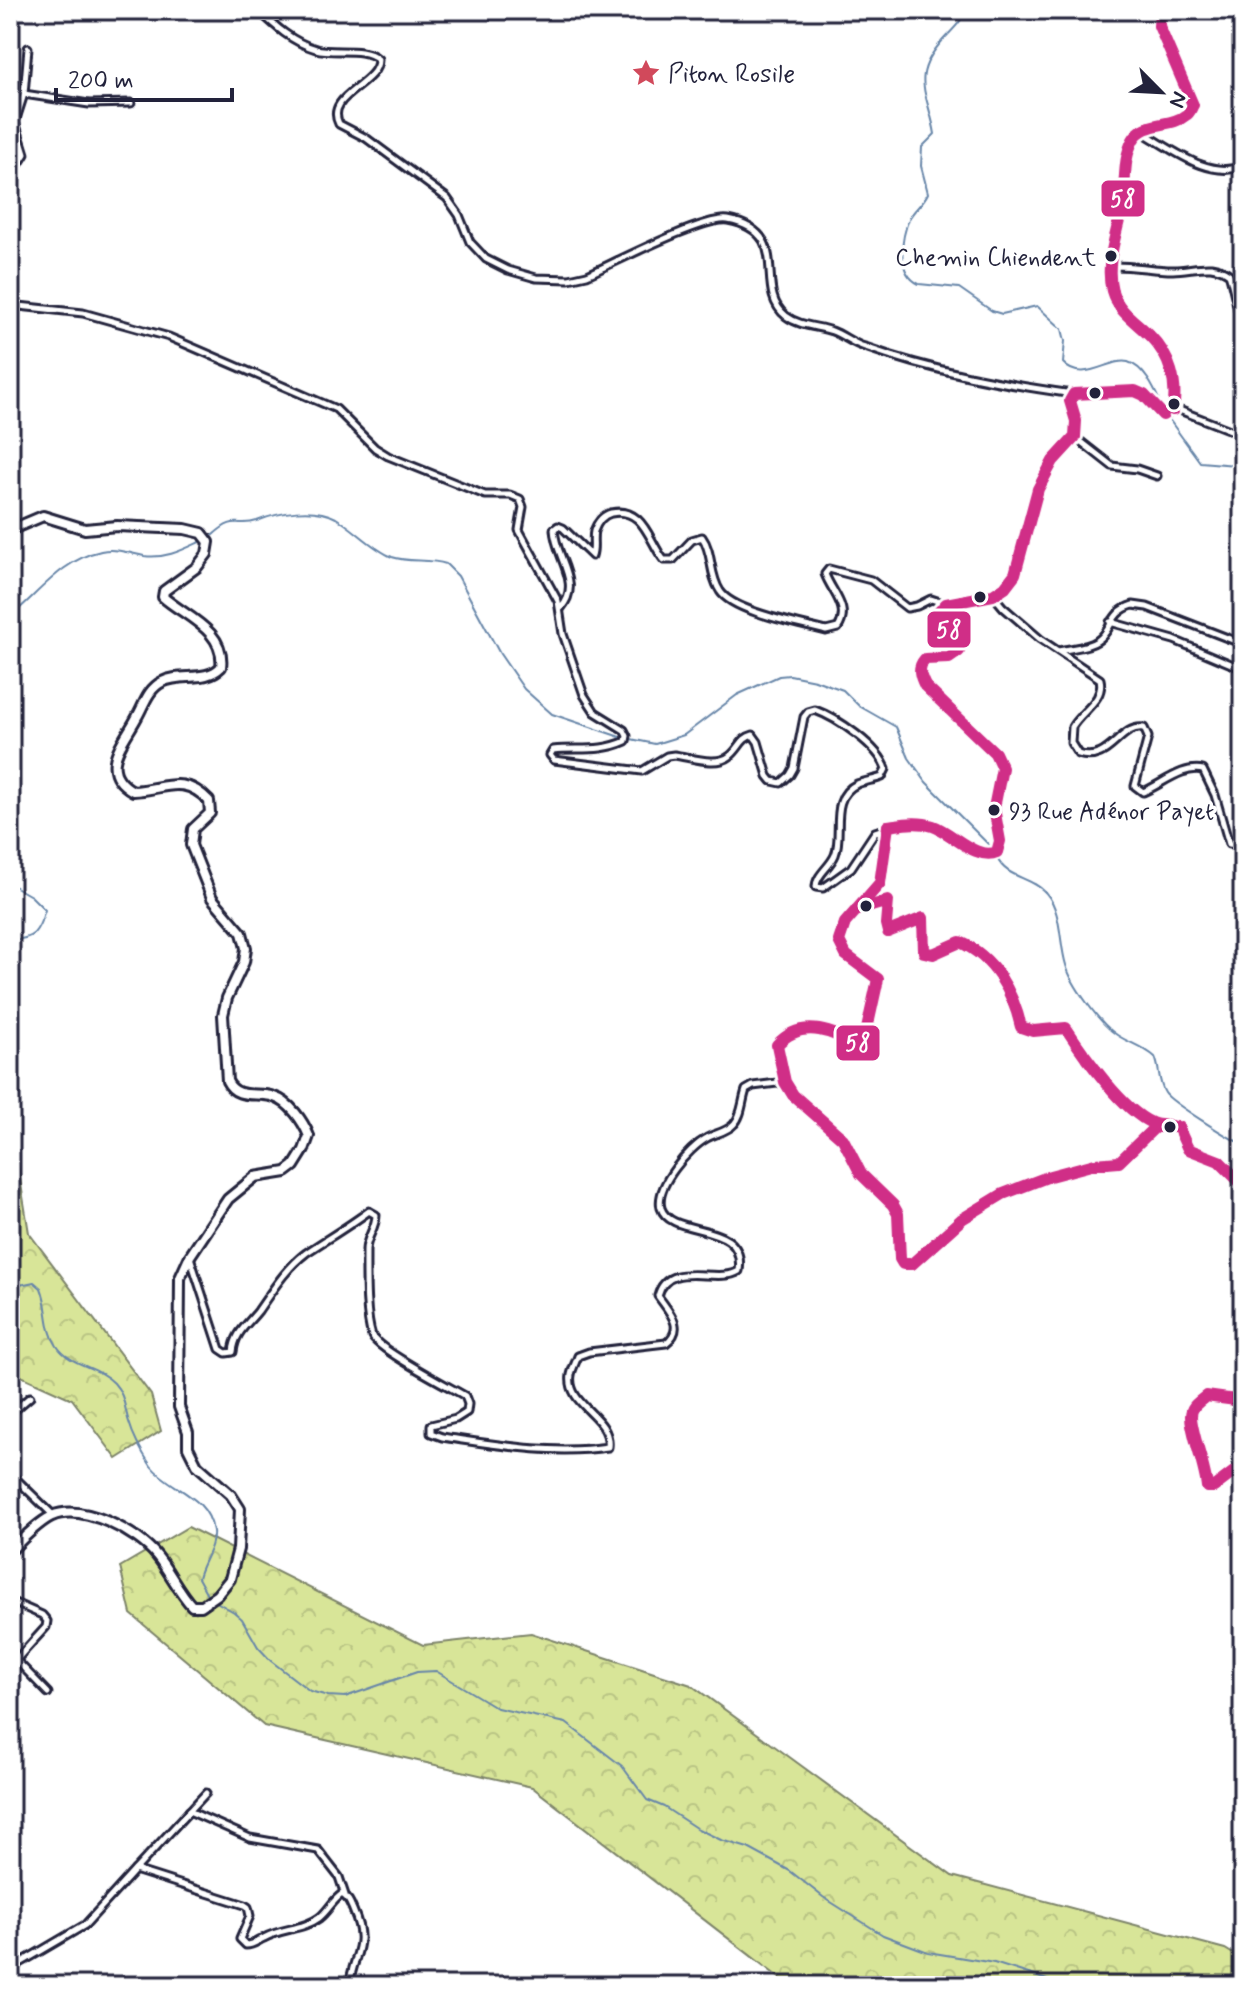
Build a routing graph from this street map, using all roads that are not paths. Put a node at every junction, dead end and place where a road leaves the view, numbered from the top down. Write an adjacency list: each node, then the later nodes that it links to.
1 (258, 10): 12 (street)
2 (1160, 10): 6 (street)
3 (28, 48): 4 (street)
4 (24, 94): 5 (street); 8 (street)
5 (131, 103)
6 (1139, 131): 7 (street); 9 (street)
7 (1243, 166)
8 (10, 178)
9 (1110, 266): 11 (street); 13 (street)
10 (10, 305): 20 (street)
11 (1243, 329)
12 (1074, 394): 13 (street); 15 (street)
13 (1174, 409): 14 (street)
14 (1243, 435)
15 (1075, 437): 16 (street); 18 (street)
16 (1157, 476)
17 (10, 530): 31 (main road)
18 (993, 595): 19 (street); 23 (street)
19 (946, 604): 20 (street); 25 (street)
20 (561, 608): 25 (street)
21 (1110, 622): 22 (street); 23 (street); 24 (street)
22 (1243, 644)
23 (1058, 652): 26 (street)
24 (1243, 669)
25 (888, 826): 27 (street)
26 (1243, 846)
27 (862, 905): 28 (street); 29 (street)
28 (785, 1082): 29 (street); 31 (street)
29 (1171, 1126): 30 (street)
30 (1243, 1185)
31 (190, 1256): 37 (main road)
32 (30, 1397): 34 (street)
33 (1243, 1401): 35 (street)
34 (10, 1414)
35 (1243, 1465)
36 (10, 1473): 37 (street)
37 (53, 1515): 38 (main road)
38 (10, 1551)
39 (10, 1601): 40 (street)
40 (48, 1693)
41 (206, 1793): 42 (street)
42 (189, 1811): 43 (street); 44 (street)
43 (135, 1870): 44 (street); 45 (street)
44 (345, 1896): 46 (street)
45 (10, 1969)
46 (349, 1986)

